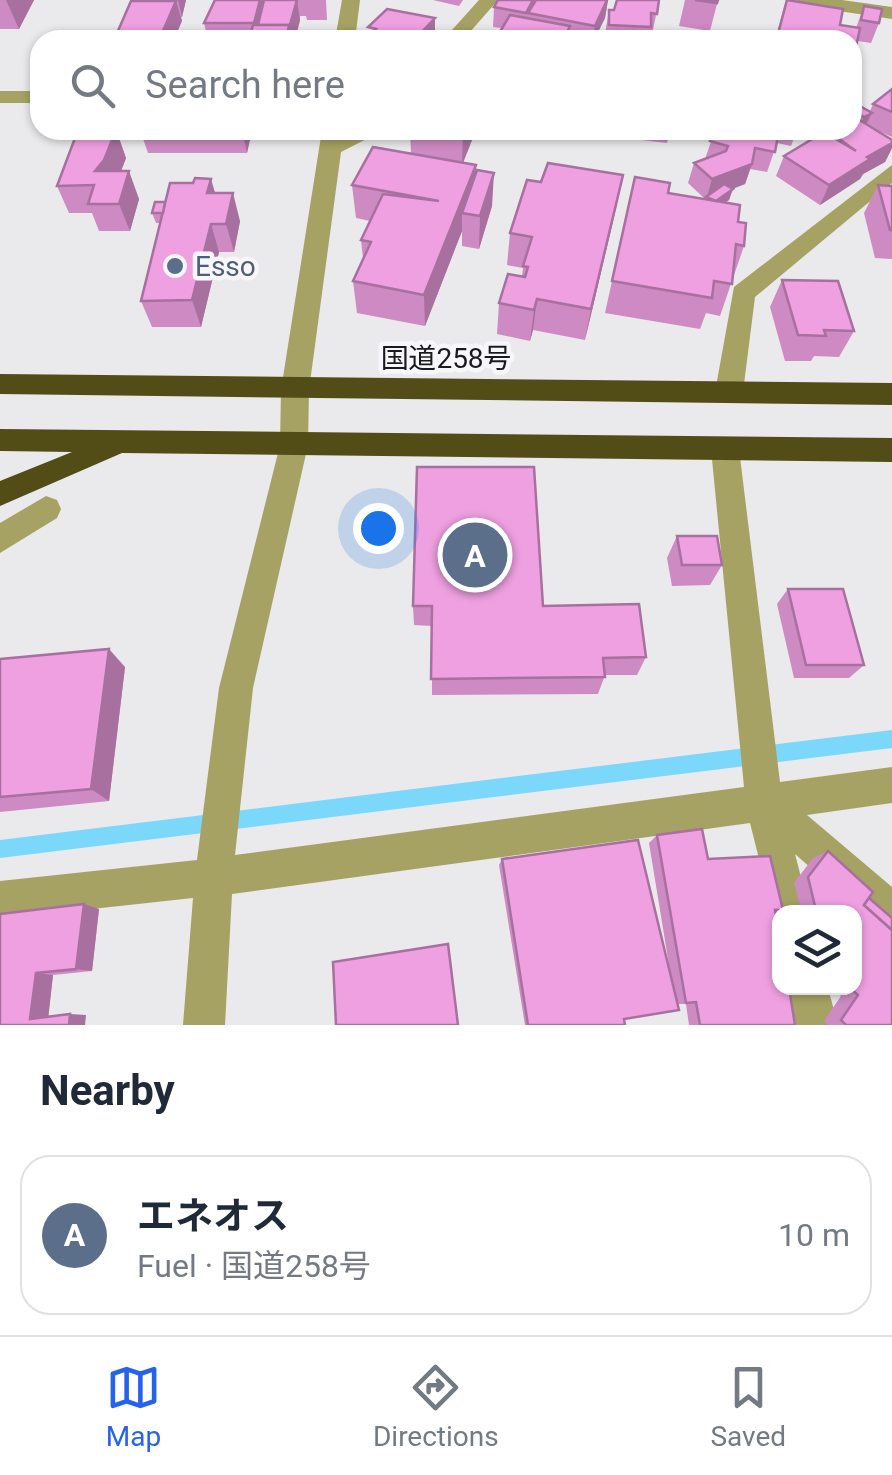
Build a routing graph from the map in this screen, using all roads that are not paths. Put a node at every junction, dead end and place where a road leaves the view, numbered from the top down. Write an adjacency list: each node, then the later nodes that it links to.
1 (350, 0): 5 (street)
2 (489, 0): 6 (street)
3 (805, 0): 4 (street)
4 (892, 13)
5 (346, 30)
6 (462, 30)
7 (0, 97): 8 (street)
8 (30, 97)
9 (332, 140): 12 (street)
10 (892, 172): 13 (street)
11 (0, 384): 12 (highway, 国道258号)
12 (295, 390): 13 (highway, 国道258号); 17 (street)
13 (729, 392): 14 (highway, 国道258号)
14 (892, 394)
15 (0, 440): 16 (highway)
16 (127, 442): 17 (highway); 20 (highway)
17 (294, 446): 18 (highway); 25 (street)
18 (724, 449): 19 (highway); 24 (street)
19 (892, 450)
20 (0, 494)
21 (46, 509): 22 (street)
22 (0, 540)
23 (892, 785): 24 (street)
24 (763, 791): 25 (street); 27 (street); 28 (street)
25 (216, 862): 26 (street); 30 (street)
26 (0, 900)
27 (788, 905)
28 (892, 912)
29 (810, 995): 31 (street)
30 (204, 1025)
31 (816, 1025)

